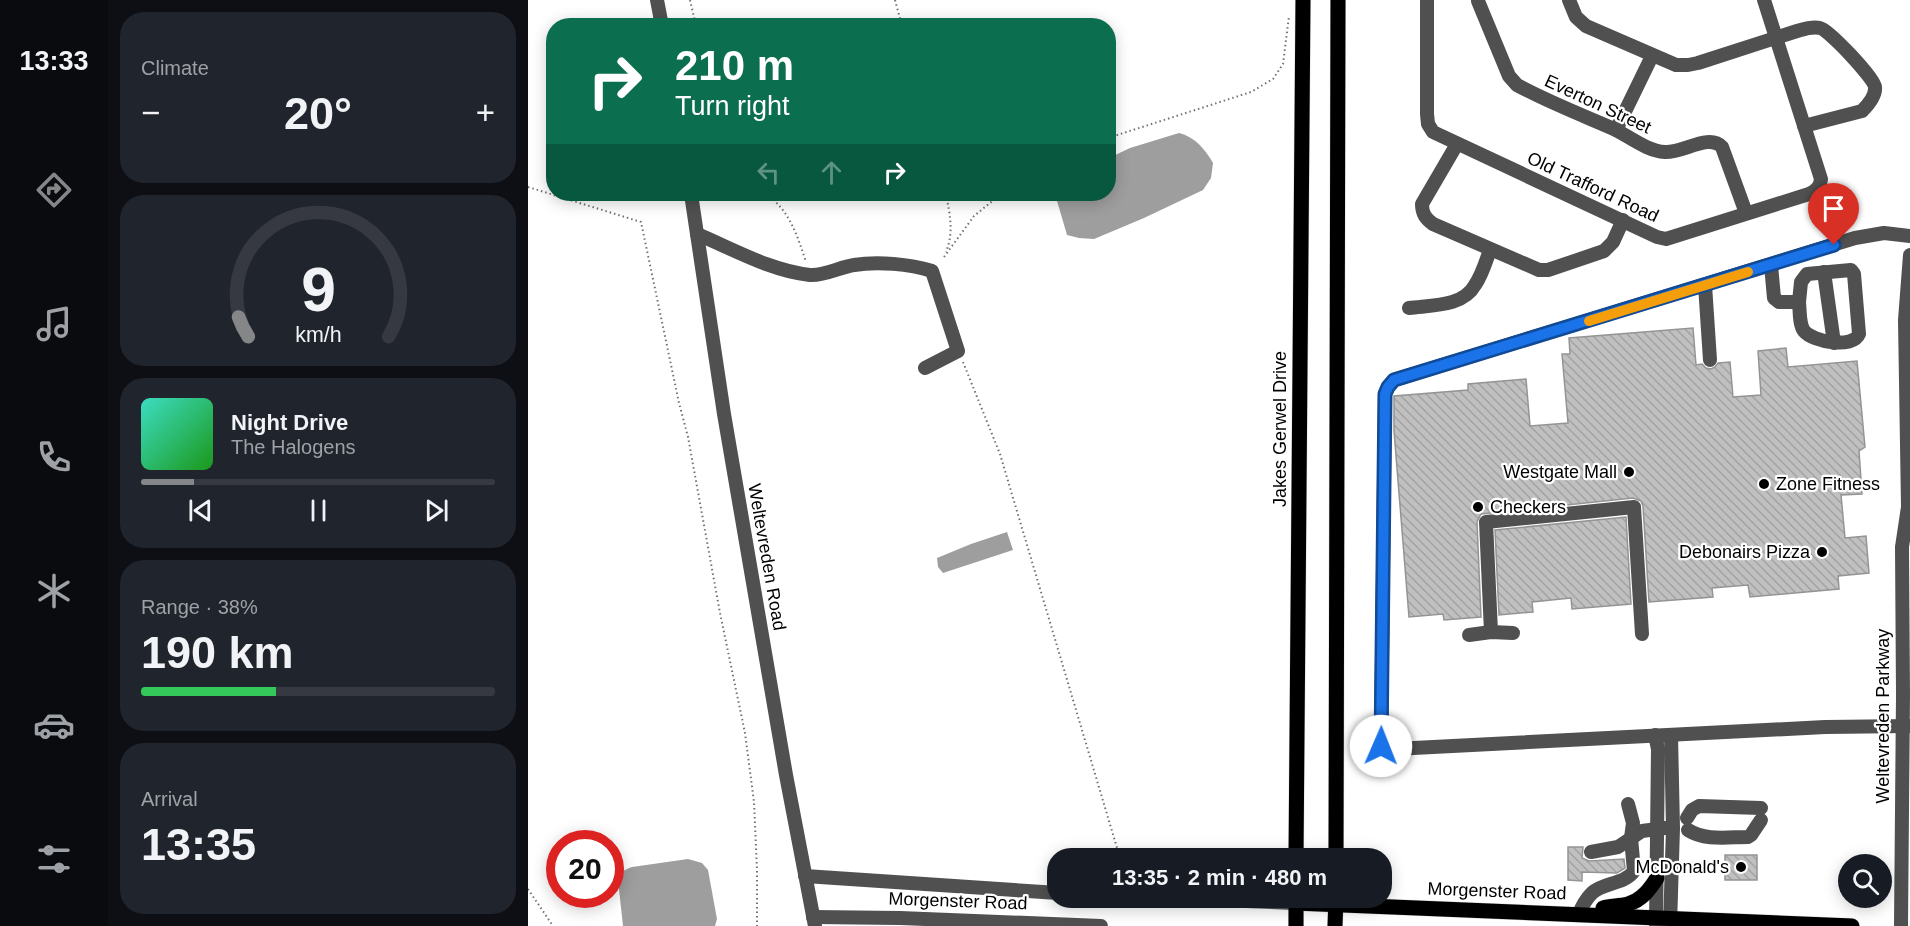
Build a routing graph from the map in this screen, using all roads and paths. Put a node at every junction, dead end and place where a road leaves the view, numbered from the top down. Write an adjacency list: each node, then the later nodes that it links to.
1 (657, 0): 11 (street)
2 (690, 0): 12 (path)
3 (895, 0): 13 (path)
4 (1338, 0): 58 (main road)
5 (1427, 0): 19 (street, Old Trafford Road)
6 (1471, 0): 7 (street)
7 (1478, 0): 17 (street, Everton Street)
8 (1569, 0): 15 (street)
9 (1764, 0): 14 (street, Old Trafford Road)
10 (1297, 4): 18 (path); 57 (main road, Jakes Gerwel Drive)
11 (660, 18)
12 (694, 18)
13 (900, 18)
14 (1776, 38): 15 (street); 16 (street, Old Trafford Road); 16 (street)
15 (1652, 56): 17 (street)
16 (1804, 126): 27 (street, Old Trafford Road)
17 (1616, 130): 27 (street, Everton Street)
18 (1116, 135)
19 (1457, 144): 28 (street, Old Trafford Road); 31 (street)
20 (528, 187): 21 (path)
21 (546, 193)
22 (573, 201): 72 (path)
23 (692, 201): 29 (street, Weltevreden Road)
24 (774, 201): 35 (path)
25 (947, 201): 26 (path)
26 (992, 201)
27 (1746, 213): 28 (street, Old Trafford Road)
28 (1623, 220): 31 (street)
29 (698, 234): 35 (street); 60 (street, Weltevreden Road)
30 (1910, 236): 33 (street)
31 (1491, 250): 38 (street)
32 (1910, 255): 43 (street, Weltevreden Parkway)
33 (1771, 265): 36 (street); 37 (street)
34 (1824, 272): 37 (street); 39 (street); 39 (street)
35 (811, 275): 40 (street)
36 (1705, 285): 41 (street); 49 (street)
37 (1799, 302): 39 (street)
38 (1410, 308)
39 (1834, 342)
40 (958, 351): 42 (street); 56 (path)
41 (1710, 360)
42 (925, 368)
43 (1909, 513): 48 (street, Weltevreden Parkway)
44 (1491, 632): 45 (street); 46 (street); 47 (street)
45 (1513, 633)
46 (1642, 634)
47 (1469, 635)
48 (1906, 726): 50 (street); 78 (street, Weltevreden Parkway)
49 (1655, 735): 50 (street); 53 (street)
50 (1671, 735): 54 (street)
51 (1628, 804): 55 (street)
52 (1687, 824): 52 (street)
53 (1657, 828): 54 (street); 55 (street); 61 (street)
54 (1673, 828): 70 (street)
55 (1631, 838): 59 (street); 67 (street)
56 (1117, 848)
57 (1296, 848)
58 (1336, 848)
59 (1591, 852)
60 (805, 876): 63 (street, Morgenster Road); 69 (street, Weltevreden Road)
61 (1657, 878): 67 (main road); 70 (street)
62 (528, 889): 71 (path)
63 (1047, 892)
64 (1392, 904): 67 (main road, Morgenster Road)
65 (1296, 908): 75 (main road)
66 (1335, 908): 76 (main road)
67 (1583, 914): 70 (main road, Morgenster Road)
68 (870, 918): 69 (street, Morgenster Road); 73 (street); 74 (street, Morgenster Road)
69 (814, 922)
70 (1663, 922): 77 (main road, Morgenster Road)
71 (553, 926)
72 (757, 926)
73 (849, 926)
74 (1101, 926)
75 (1296, 926)
76 (1335, 926)
77 (1852, 926)
78 (1900, 926)

